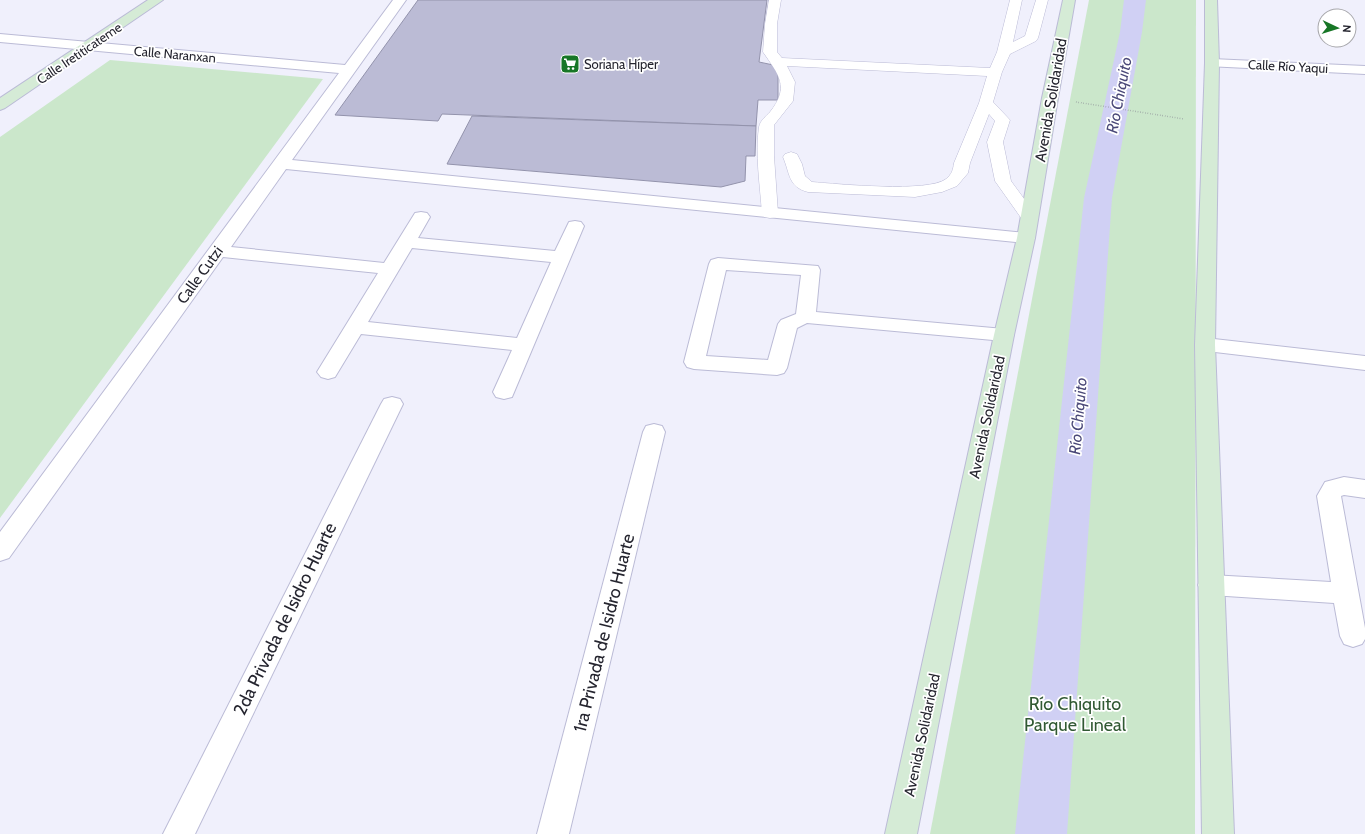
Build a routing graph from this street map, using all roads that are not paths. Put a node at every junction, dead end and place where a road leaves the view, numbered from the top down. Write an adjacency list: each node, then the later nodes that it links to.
1 (157, 0): 9 (main road, Calle Iretiticateme)
2 (400, 0): 13 (street, Calle Cutzi)
3 (775, 0): 11 (lane)
4 (1016, 0): 10 (lane)
5 (1042, 0): 10 (lane)
6 (1070, 0): 23 (main road, Avenida Solidaridad)
7 (1211, 0): 12 (main road)
8 (0, 38): 9 (street, Calle Naranxan)
9 (89, 46): 13 (street, Calle Naranxan); 17 (main road, Calle Iretiticateme)
10 (1004, 52): 15 (lane)
11 (778, 62): 15 (lane); 20 (lane)
12 (1212, 63): 14 (street, Calle Río Yaqui); 32 (main road)
13 (349, 70): 19 (street, Calle Cutzi)
14 (1365, 70)
15 (995, 72): 16 (lane)
16 (986, 103): 18 (lane); 23 (lane)
17 (0, 105)
18 (791, 157)
19 (281, 164): 20 (street); 25 (street, Calle Cutzi)
20 (770, 213): 23 (street)
21 (421, 217): 24 (street)
22 (574, 226): 26 (street)
23 (1028, 228): 30 (main road, Avenida Solidaridad)
24 (406, 242): 26 (street); 27 (street)
25 (218, 251): 27 (street); 39 (street, Calle Cutzi)
26 (561, 257): 31 (street)
27 (390, 269): 29 (street)
28 (805, 317): 28 (street); 30 (street)
29 (355, 327): 31 (street); 34 (street)
30 (1004, 335): 45 (main road, Avenida Solidaridad)
31 (523, 345): 35 (street)
32 (1205, 345): 33 (street); 40 (main road)
33 (1365, 363)
34 (328, 372)
35 (504, 392)
36 (392, 404): 43 (street, 2da Privada de Isidro Huarte)
37 (654, 432): 44 (street, 1ra Privada de Isidro Huarte)
38 (1365, 489): 41 (street)
39 (0, 551)
40 (1211, 585): 41 (street); 46 (main road)
41 (1346, 593): 42 (street)
42 (1354, 636)
43 (179, 834)
44 (553, 834)
45 (901, 834)
46 (1218, 834)

